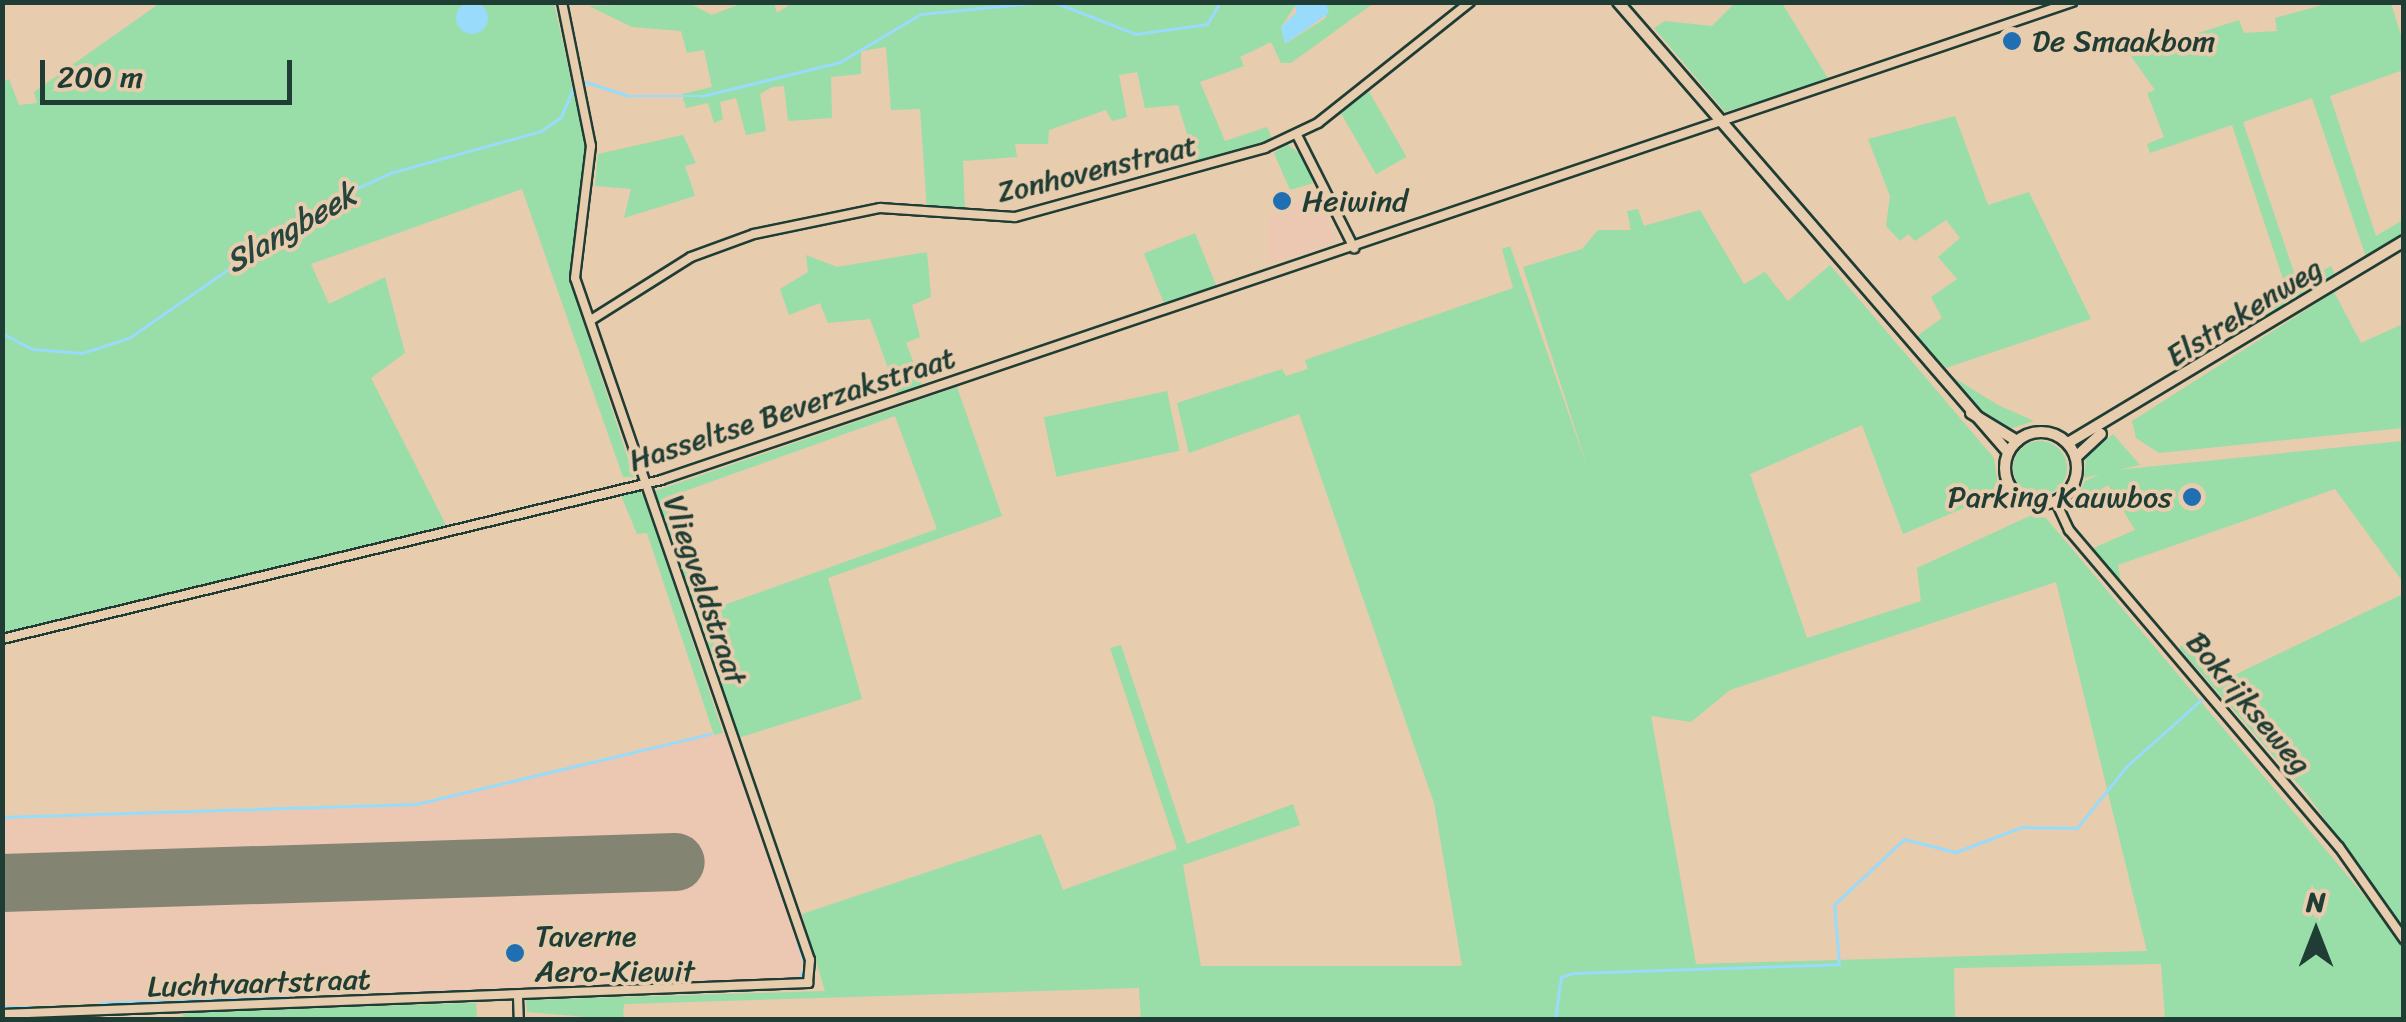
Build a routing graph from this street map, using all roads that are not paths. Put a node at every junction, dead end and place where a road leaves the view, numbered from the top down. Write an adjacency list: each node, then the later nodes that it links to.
1 (562, 2): 9 (street, Vliegveldstraat)
2 (1470, 2): 6 (street, Zonhovenstraat)
3 (1618, 2): 5 (street)
4 (2072, 2): 5 (street, Hasseltse Beverzakstraat)
5 (1722, 123): 8 (street, Hasseltse Beverzakstraat); 10 (street)
6 (1297, 135): 8 (street); 9 (street, Zonhovenstraat)
7 (2404, 241): 11 (street, Elstrekenweg)
8 (1354, 248): 16 (street, Hasseltse Beverzakstraat)
9 (590, 320): 16 (street, Vliegveldstraat)
10 (1968, 412): 12 (street); 14 (street)
11 (2110, 425): 13 (street, Elstrekenweg); 15 (street, Elstrekenweg)
12 (2017, 441): 13 (street); 14 (street)
13 (2068, 443): 15 (street)
14 (2008, 452): 17 (street)
15 (2076, 457): 17 (street)
16 (644, 484): 18 (street, Hasseltse Beverzakstraat); 20 (street, Vliegveldstraat)
17 (2056, 502): 19 (street, Bokrijkseweg)
18 (2, 640)
19 (2404, 939)
20 (808, 983): 21 (street, Luchtvaartstraat)
21 (518, 997): 22 (street, Luchtvaartstraat); 23 (street)
22 (2, 1014)
23 (519, 1020)

